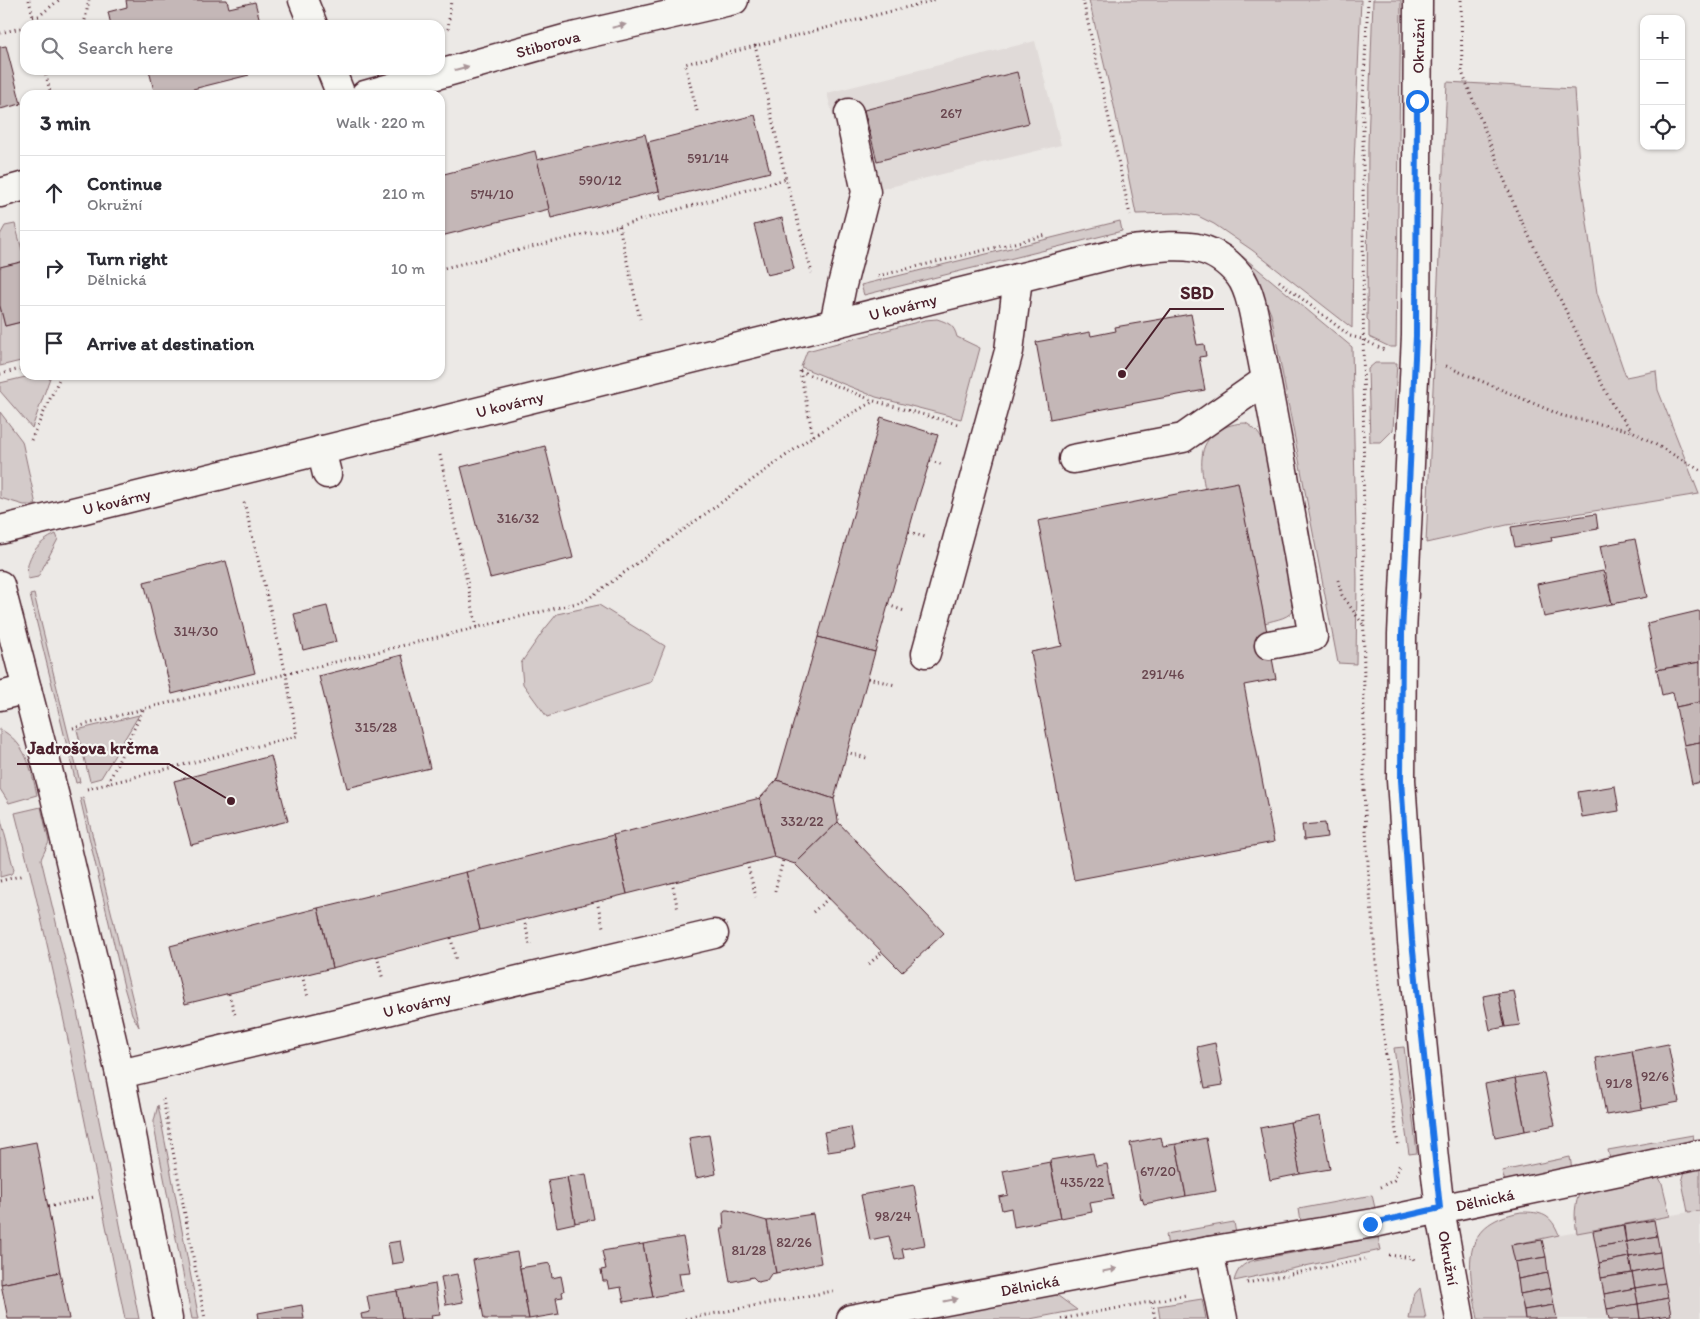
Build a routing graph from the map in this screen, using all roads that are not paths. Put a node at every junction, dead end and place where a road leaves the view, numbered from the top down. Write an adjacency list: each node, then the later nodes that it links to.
1 (303, 0): 4 (street)
2 (734, 0): 5 (street, Stiborova, one-way to 2)
3 (1418, 0): 26 (street, Okružní)
4 (312, 20)
5 (445, 73)
6 (333, 75): 8 (street)
7 (436, 75): 9 (street, Stiborova, one-way to 7)
8 (339, 90)
9 (383, 90)
10 (848, 113): 14 (street)
11 (20, 187): 12 (street)
12 (0, 193)
13 (1018, 278): 14 (street, U kovárny); 15 (street, U kovárny); 20 (street)
14 (834, 324): 17 (street, U kovárny)
15 (1264, 372): 16 (street); 19 (street, U kovárny)
16 (1073, 459)
17 (0, 530)
18 (0, 585): 21 (street)
19 (1269, 645)
20 (926, 653)
21 (27, 689): 22 (street); 24 (street)
22 (0, 696)
23 (714, 934): 24 (street, U kovárny)
24 (120, 1074): 28 (street)
25 (1700, 1154): 26 (street, Dělnická)
26 (1440, 1208): 27 (street, Dělnická); 31 (street, Okružní)
27 (1209, 1251): 29 (street, Dělnická, one-way to 27); 30 (street)
28 (168, 1319)
29 (851, 1319)
30 (1223, 1319)
31 (1460, 1319)

